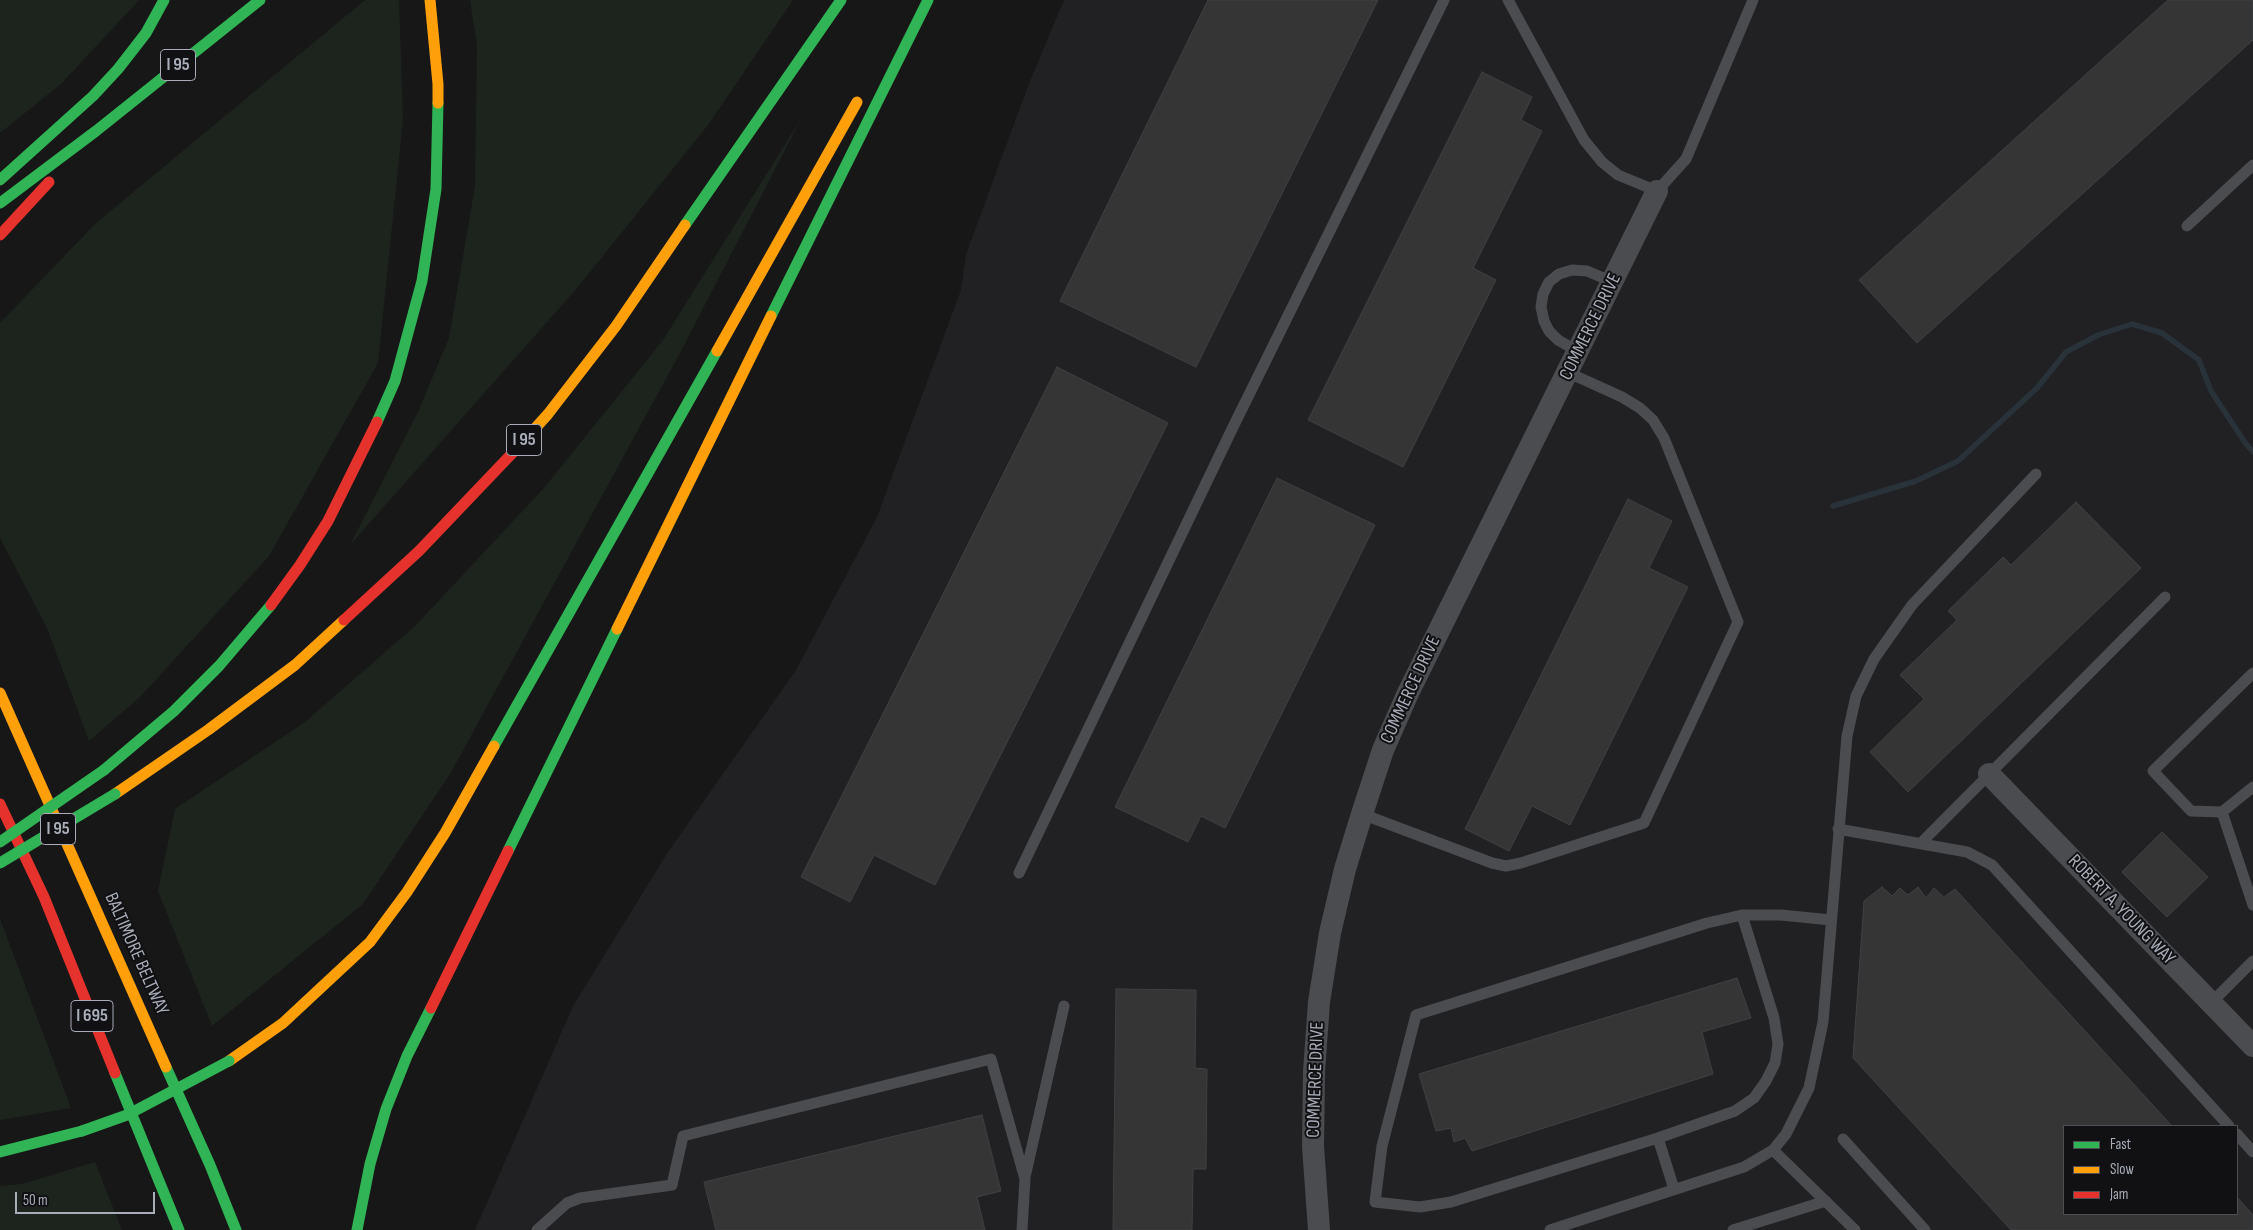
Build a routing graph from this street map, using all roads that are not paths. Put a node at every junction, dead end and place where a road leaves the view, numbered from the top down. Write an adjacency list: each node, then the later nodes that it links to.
1 (164, 0): 12 (highway)
2 (260, 0): 10 (highway, I 95)
3 (430, 0): 30 (highway, bridge)
4 (841, 0): 32 (highway, I 95, bridge)
5 (928, 0): 53 (highway)
6 (1444, 0): 33 (lane)
7 (1508, 0): 13 (lane)
8 (1753, 0): 13 (lane)
9 (862, 91): 46 (highway, bridge)
10 (96, 131): 14 (highway, I 95); 16 (highway)
11 (2253, 165): 15 (lane)
12 (0, 180)
13 (1657, 191): 17 (street, COMMERCE DRIVE)
14 (0, 203)
15 (2187, 226)
16 (0, 235)
17 (1612, 282): 18 (street, COMMERCE DRIVE); 18 (lane)
18 (1579, 352): 19 (street, COMMERCE DRIVE)
19 (1569, 373): 28 (street, COMMERCE DRIVE); 28 (lane)
20 (2036, 474): 29 (lane)
21 (2165, 597): 24 (lane)
22 (2253, 673): 27 (lane)
23 (0, 693): 52 (highway, BALTIMORE BELTWAY / I 695)
24 (1989, 774): 31 (lane); 38 (street, ROBERT A. YOUNG WAY)
25 (2253, 787): 27 (lane)
26 (0, 804): 51 (highway, I 695)
27 (2222, 812): 34 (lane)
28 (1362, 814): 56 (street, COMMERCE DRIVE)
29 (1838, 829): 31 (lane); 36 (lane)
30 (0, 842)
31 (1921, 843): 41 (lane)
32 (0, 863)
33 (1019, 873)
34 (2253, 905)
35 (1742, 915): 36 (lane); 43 (lane); 43 (lane)
36 (1831, 920): 45 (lane)
37 (2253, 961): 38 (lane)
38 (2211, 1003): 40 (street, ROBERT A. YOUNG WAY)
39 (1064, 1006): 48 (lane)
40 (2253, 1046)
41 (2229, 1125)
42 (2238, 1135): 47 (lane)
43 (1658, 1138): 49 (lane)
44 (1843, 1139): 60 (lane)
45 (1773, 1150): 49 (lane); 50 (lane)
46 (0, 1152)
47 (2253, 1152)
48 (1025, 1179): 54 (lane); 55 (lane)
49 (1674, 1189): 57 (lane)
50 (1826, 1200): 58 (lane); 59 (lane)
51 (179, 1230)
52 (236, 1230)
53 (357, 1230)
54 (537, 1230)
55 (1022, 1230)
56 (1318, 1230)
57 (1550, 1230)
58 (1733, 1230)
59 (1855, 1230)
60 (1925, 1230)

